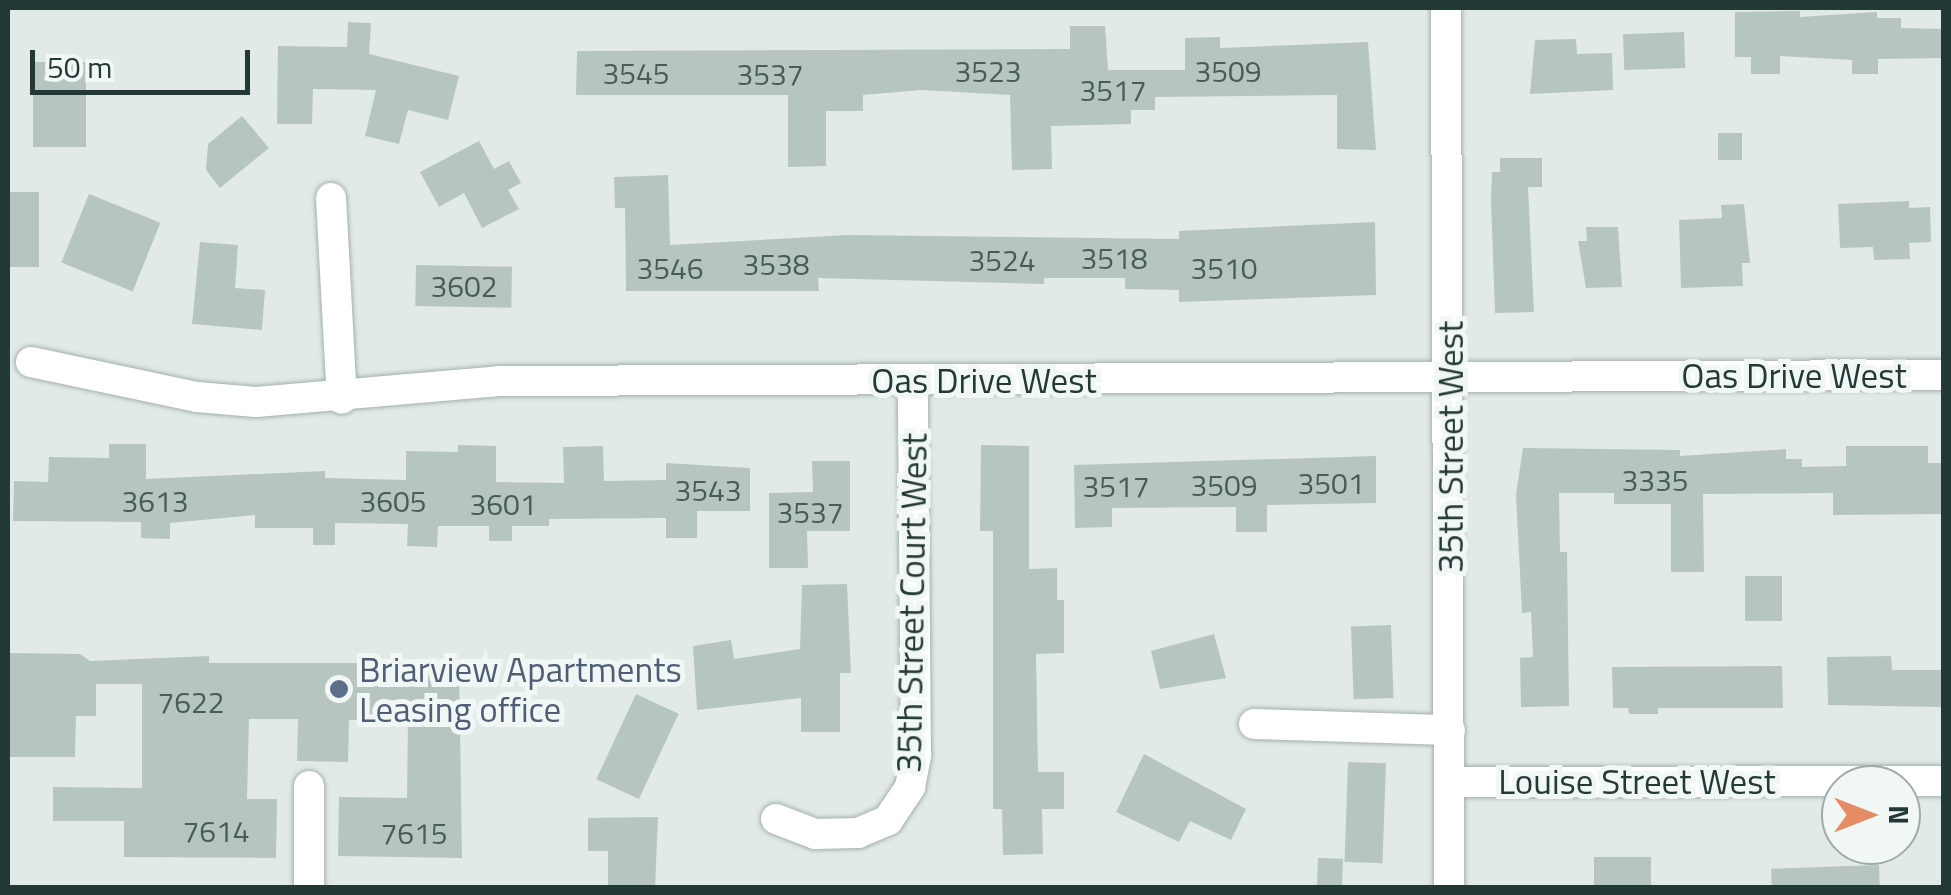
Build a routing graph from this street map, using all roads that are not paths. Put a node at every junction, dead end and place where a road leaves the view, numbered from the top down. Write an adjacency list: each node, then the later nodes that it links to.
1 (1446, 8): 5 (street, 35th Street West)
2 (330, 198): 7 (street)
3 (30, 362): 7 (street, Oas Drive West)
4 (1944, 374): 5 (street, Oas Drive West)
5 (1448, 377): 6 (street, Oas Drive West); 9 (street, 35th Street West)
6 (913, 382): 7 (street, Oas Drive West); 13 (street, 35th Street Court West)
7 (342, 399)
8 (1254, 724): 9 (street)
9 (1450, 730): 11 (street, 35th Street West)
10 (1944, 781): 11 (street, Louise Street West)
11 (1450, 782): 15 (street, 35th Street West)
12 (309, 786): 14 (street)
13 (776, 819)
14 (309, 888)
15 (1450, 888)

